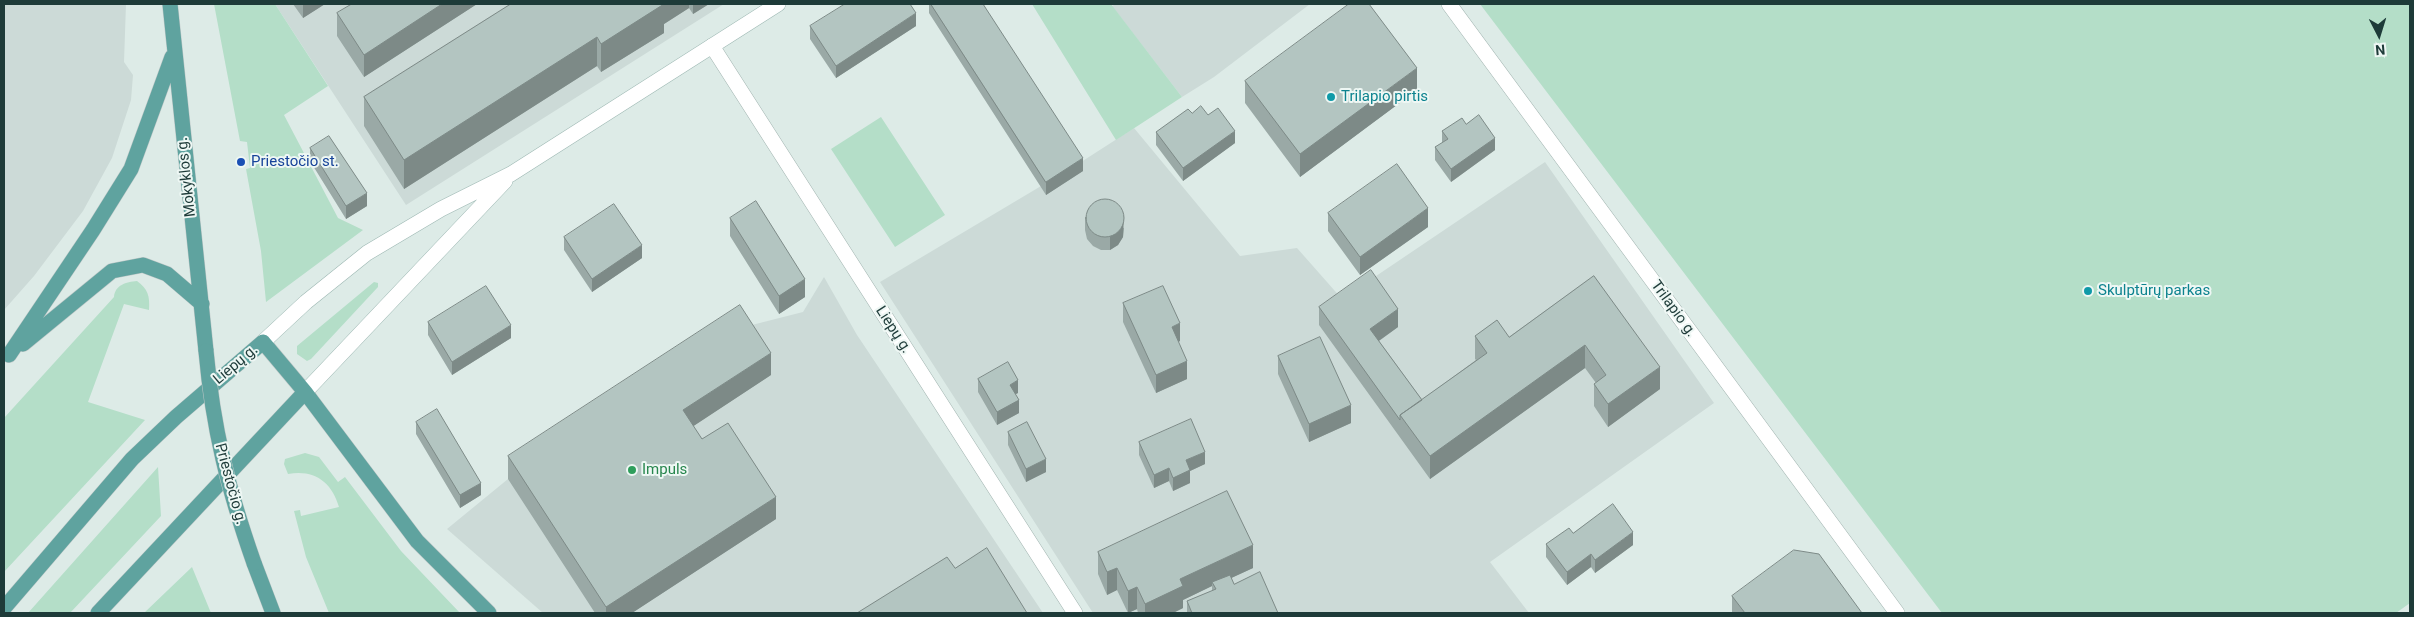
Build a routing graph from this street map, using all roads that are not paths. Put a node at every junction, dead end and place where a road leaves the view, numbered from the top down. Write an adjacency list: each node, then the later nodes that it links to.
1 (170, 4): 5 (main road, Mokyklos g.)
2 (778, 4): 4 (street, Liepų g.)
3 (1449, 4): 17 (street, Trilapio g.)
4 (712, 46): 6 (street, Liepų g.); 16 (street, Liepų g.)
5 (174, 53): 7 (main road, Mokyklos g.); 10 (main road)
6 (511, 174): 8 (street, Liepų g.); 11 (street, Liepų g.)
7 (202, 304): 9 (main road, Mokyklos g.); 10 (main road)
8 (263, 342): 11 (main road); 12 (main road, Liepų g.)
9 (206, 350): 14 (main road, Priestočio g., bridge)
10 (6, 358)
11 (305, 392): 13 (main road, Liepų g.); 15 (main road)
12 (4, 608)
13 (98, 613)
14 (273, 613)
15 (489, 613)
16 (1075, 613)
17 (1897, 613)

